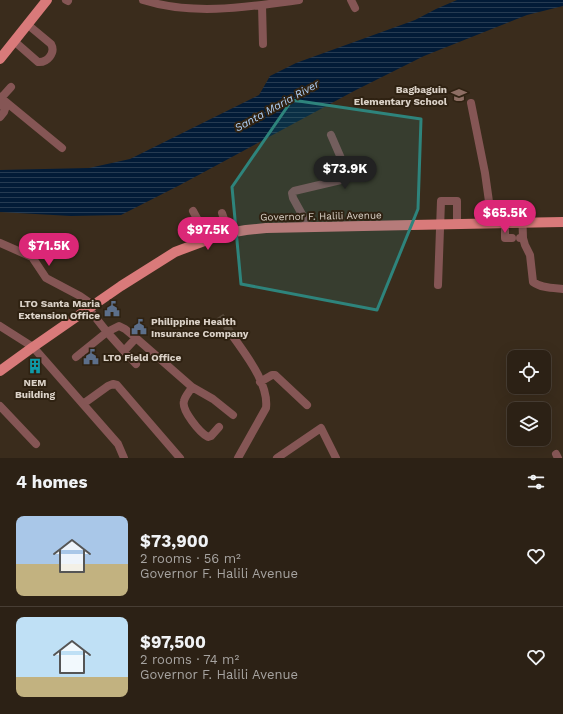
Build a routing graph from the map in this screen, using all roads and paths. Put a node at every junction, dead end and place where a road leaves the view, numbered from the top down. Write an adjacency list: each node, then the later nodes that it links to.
1 (47, 0): 6 (main road)
2 (143, 0): 4 (street)
3 (299, 0): 5 (street)
4 (229, 4): 5 (street)
5 (259, 4): 8 (street)
6 (27, 24): 7 (main road); 7 (street)
7 (14, 41): 9 (main road)
8 (263, 44)
9 (0, 59)
10 (11, 87): 11 (street)
11 (0, 100): 13 (street); 15 (street)
12 (471, 103): 19 (street)
13 (0, 117)
14 (331, 135): 24 (street)
15 (62, 148)
16 (193, 211): 27 (street)
17 (222, 214): 25 (street)
18 (563, 222): 21 (main road, Governor F. Halili Avenue)
19 (492, 223): 20 (main road, Governor F. Halili Avenue); 22 (main road, Governor F. Halili Avenue)
20 (505, 223): 21 (main road, Governor F. Halili Avenue); 21 (street); 26 (street)
21 (523, 223): 26 (street)
22 (456, 224): 23 (main road, Governor F. Halili Avenue); 23 (street)
23 (440, 225): 24 (main road, Governor F. Halili Avenue); 29 (street)
24 (308, 228): 25 (main road, Governor F. Halili Avenue)
25 (229, 233): 27 (main road, Governor F. Halili Avenue)
26 (518, 238): 30 (street)
27 (208, 239): 31 (main road, Governor F. Halili Avenue)
28 (0, 243): 31 (street)
29 (438, 285)
30 (563, 289)
31 (91, 307): 33 (street); 36 (main road, Governor F. Halili Avenue)
32 (0, 326): 36 (street)
33 (107, 332): 35 (street); 37 (street); 38 (street)
34 (232, 335): 41 (street)
35 (136, 338): 37 (street); 42 (street)
36 (33, 347): 40 (main road, Governor F. Halili Avenue); 43 (street)
37 (124, 351): 39 (street)
38 (76, 357)
39 (136, 364)
40 (0, 371)
41 (260, 382): 44 (street); 51 (street)
42 (192, 387): 46 (street); 47 (street)
43 (83, 404): 49 (street); 50 (street)
44 (306, 405)
45 (0, 406): 48 (street)
46 (233, 415)
47 (219, 427)
48 (36, 444)
49 (124, 458)
50 (180, 458)
51 (238, 458)
52 (277, 458): 53 (street)
53 (336, 458)

